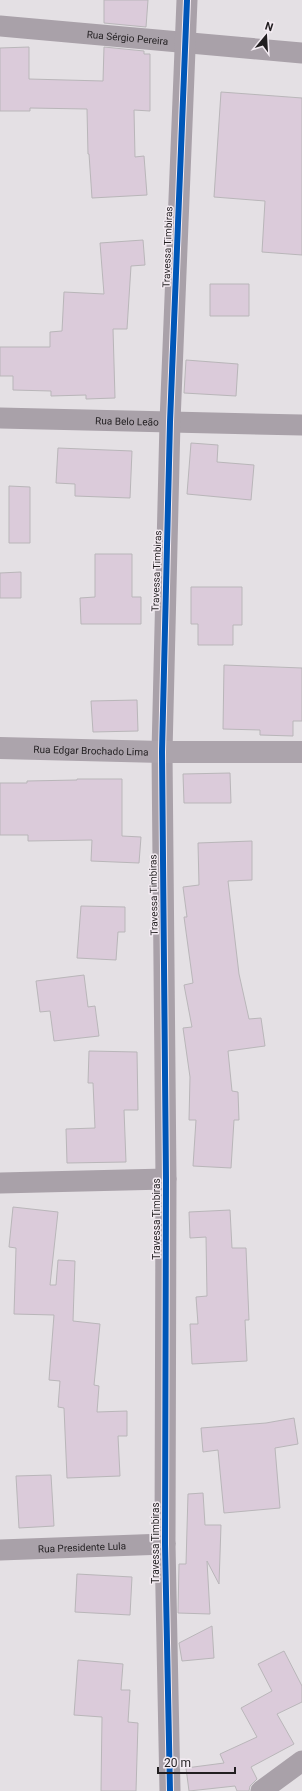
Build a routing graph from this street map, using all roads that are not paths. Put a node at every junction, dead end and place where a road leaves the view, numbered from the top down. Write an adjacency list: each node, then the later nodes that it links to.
1 (187, 0): 3 (street, Travessa Timbiras)
2 (0, 26): 3 (street, Rua Sérgio Pereira)
3 (185, 42): 4 (street, Rua Sérgio Pereira); 6 (street, Travessa Timbiras)
4 (302, 53)
5 (0, 418): 6 (street, Rua Belo Leão)
6 (170, 422): 7 (street, Rua Belo Leão); 9 (street, Travessa Timbiras)
7 (302, 425)
8 (0, 748): 9 (main road, Rua Edgar Brochado Lima)
9 (162, 752): 10 (main road, Rua Edgar Brochado Lima); 11 (street, Travessa Timbiras)
10 (302, 752)
11 (166, 1179): 12 (street); 13 (street, Travessa Timbiras)
12 (0, 1183)
13 (165, 1544): 14 (street, Rua Presidente Lula); 16 (street, Travessa Timbiras)
14 (0, 1550)
15 (302, 1762): 17 (street)
16 (170, 1791)
17 (261, 1791)

